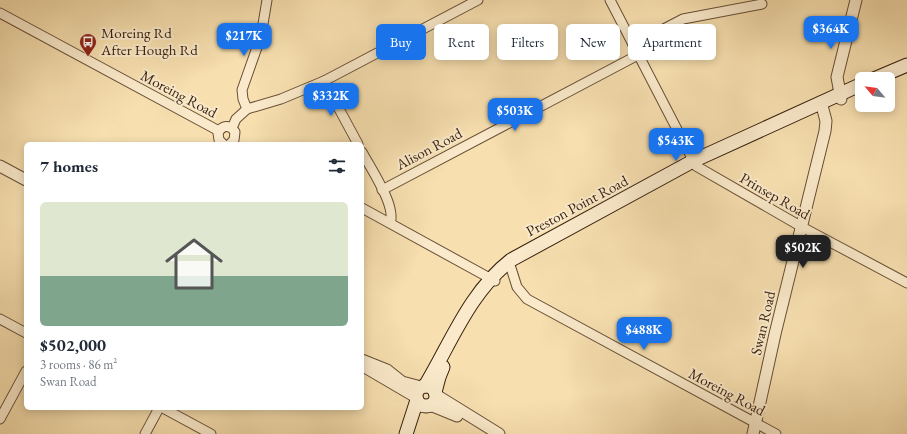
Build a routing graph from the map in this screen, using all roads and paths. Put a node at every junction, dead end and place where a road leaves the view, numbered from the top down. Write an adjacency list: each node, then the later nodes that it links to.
1 (267, 0): 20 (street)
2 (478, 0): 15 (street)
3 (610, 0): 8 (street)
4 (856, 0): 18 (street)
5 (762, 4): 7 (street)
6 (0, 13): 22 (street, Moreing Road)
7 (673, 24)
8 (628, 35)
9 (629, 60): 30 (street, Alison Road)
10 (641, 60): 27 (street)
11 (907, 65): 13 (main road)
12 (907, 70): 14 (main road)
13 (890, 72)
14 (895, 75)
15 (324, 81): 20 (street); 25 (street)
16 (855, 88): 18 (main road, Preston Point Road)
17 (855, 92): 18 (main road, Preston Point Road)
18 (841, 96): 19 (main road, Preston Point Road)
19 (822, 106): 27 (main road, Preston Point Road); 33 (street, Swan Road)
20 (247, 109): 21 (street)
21 (232, 128): 22 (street, Moreing Road); 24 (street, Moreing Road)
22 (219, 131): 23 (street, Moreing Road)
23 (226, 142)
24 (229, 142)
25 (357, 142)
26 (364, 156): 30 (street)
27 (694, 164): 33 (street, Prinsep Road); 34 (main road, Preston Point Road); 35 (main road, Preston Point Road)
28 (0, 166): 29 (street)
29 (24, 179)
30 (382, 190): 32 (street)
31 (364, 209): 32 (street)
32 (390, 223): 35 (street)
33 (802, 228): 36 (street, Prinsep Road); 46 (street, Swan Road)
34 (511, 268): 35 (main road, Preston Point Road); 46 (street, Moreing Road)
35 (492, 280): 42 (main road, Preston Point Road)
36 (907, 283)
37 (0, 319): 38 (street)
38 (24, 332)
39 (364, 361): 42 (street)
40 (364, 366): 42 (street)
41 (24, 375): 45 (street)
42 (426, 396): 49 (main road, Preston Point Road); 50 (main road, Preston Point Road); 51 (street); 52 (street)
43 (158, 410): 47 (street)
44 (168, 410): 48 (street)
45 (0, 419)
46 (755, 429): 53 (street, Moreing Road)
47 (145, 434)
48 (211, 434)
49 (406, 434)
50 (412, 434)
51 (493, 434)
52 (498, 434)
53 (776, 434)

